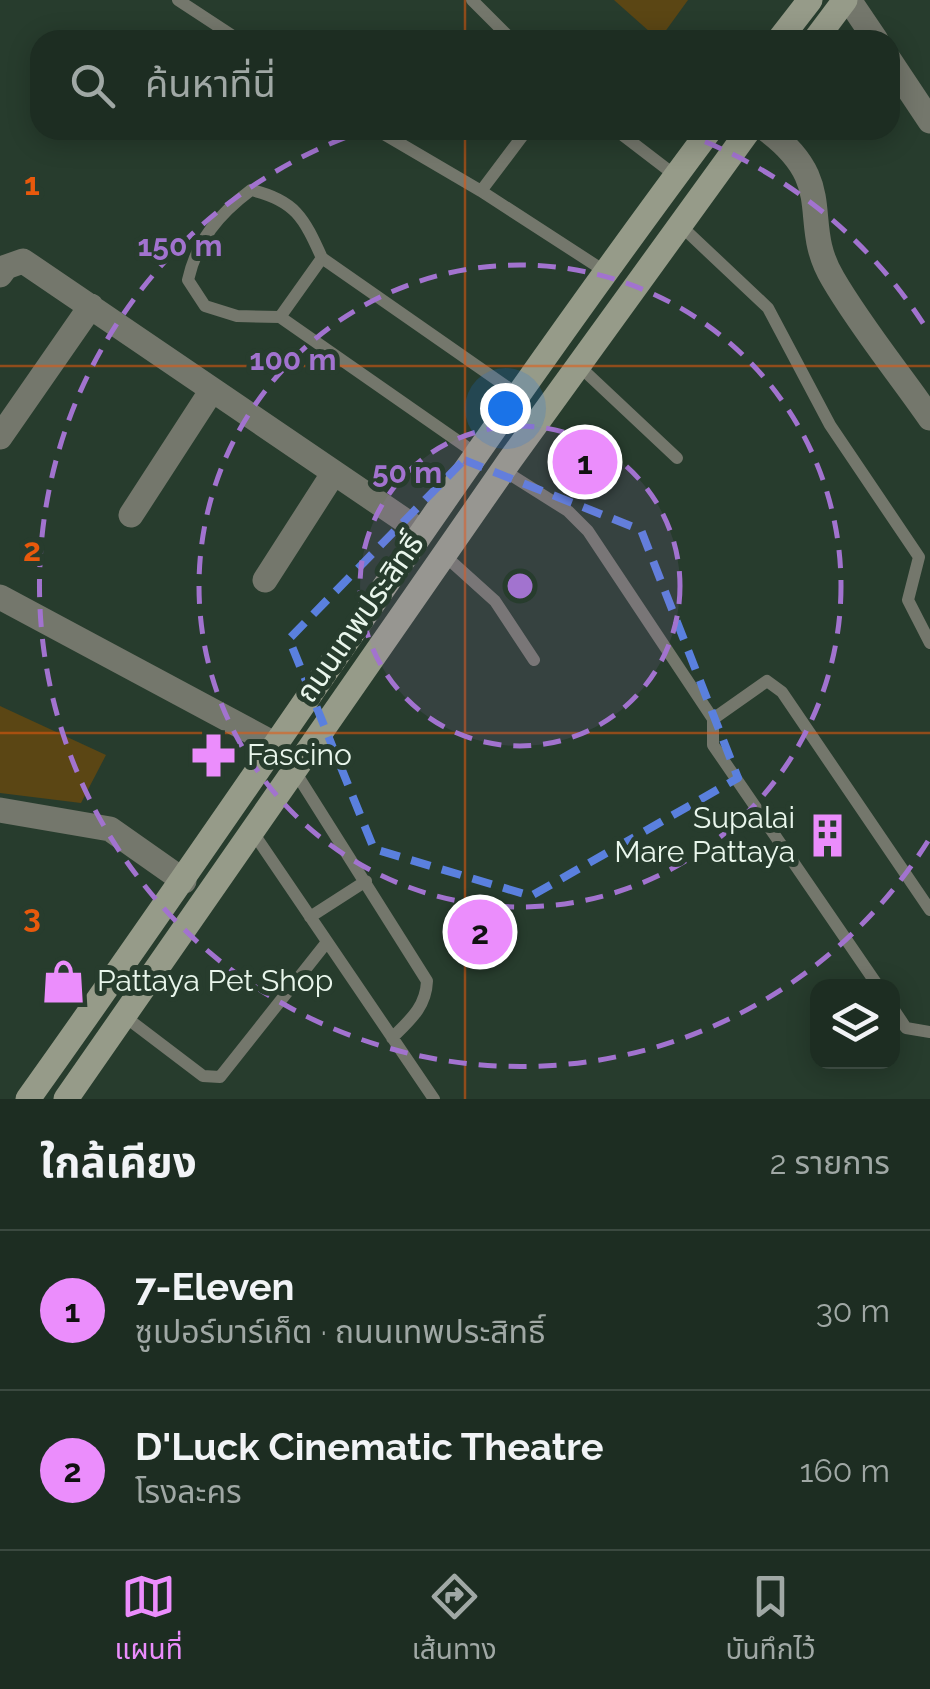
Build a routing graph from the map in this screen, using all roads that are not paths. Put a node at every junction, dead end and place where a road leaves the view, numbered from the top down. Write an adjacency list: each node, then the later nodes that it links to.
1 (178, 0): 5 (lane)
2 (472, 0): 6 (lane)
3 (810, 0): 7 (main road)
4 (847, 0): 8 (main road); 9 (street)
5 (224, 30)
6 (502, 30)
7 (787, 30)
8 (823, 30)
9 (869, 30)
10 (900, 77): 11 (street)
11 (930, 121)
12 (394, 140): 19 (lane)
13 (518, 140): 19 (lane)
14 (629, 140): 18 (lane)
15 (703, 140): 18 (main road, ถนนเทพประสิทธิ์)
16 (742, 140): 20 (main road, ถนนเทพประสิทธิ์)
17 (780, 140): 29 (street)
18 (676, 176): 22 (main road, ถนนเทพประสิทธิ์)
19 (481, 190): 22 (lane)
20 (680, 225): 26 (main road, ถนนเทพประสิทธิ์); 40 (lane)
21 (322, 258): 25 (lane); 25 (lane); 28 (lane)
22 (606, 272): 28 (main road, ถนนเทพประสิทธิ์)
23 (0, 275): 24 (street)
24 (91, 306): 27 (street); 30 (street)
25 (280, 317): 31 (lane)
26 (578, 365): 32 (lane); 33 (main road, ถนนเทพประสิทธิ์)
27 (212, 390): 34 (street); 35 (street)
28 (520, 396): 31 (main road, ถนนเทพประสิทธิ์)
29 (930, 418)
30 (0, 436)
31 (478, 455): 36 (main road, ถนนเทพประสิทธิ์)
32 (677, 458)
33 (504, 470): 37 (main road, ถนนเทพประสิทธิ์); 42 (lane)
34 (334, 474): 36 (street); 38 (street)
35 (130, 515)
36 (420, 531): 43 (main road, ถนนเทพประสิทธิ์)
37 (444, 555): 41 (lane); 44 (main road, ถนนเทพประสิทธิ์)
38 (265, 580)
39 (0, 597): 43 (street)
40 (930, 643)
41 (534, 660)
42 (713, 718): 49 (lane); 52 (lane)
43 (276, 745): 48 (main road, ถนนเทพประสิทธิ์)
44 (294, 770): 46 (main road, ถนนเทพประสิทธิ์); 47 (lane)
45 (0, 810): 48 (street)
46 (252, 831): 50 (lane); 53 (main road, ถนนเทพประสิทธิ์)
47 (366, 880): 50 (lane); 56 (lane)
48 (184, 881): 57 (main road, ถนนเทพประสิทธิ์)
49 (930, 910)
50 (310, 917): 51 (lane)
51 (327, 942): 53 (lane); 56 (lane)
52 (873, 979)
53 (124, 1016): 58 (main road, ถนนเทพประสิทธิ์)
54 (900, 1019): 55 (lane)
55 (930, 1032)
56 (392, 1038): 59 (lane)
57 (28, 1099)
58 (66, 1099)
59 (434, 1099)

